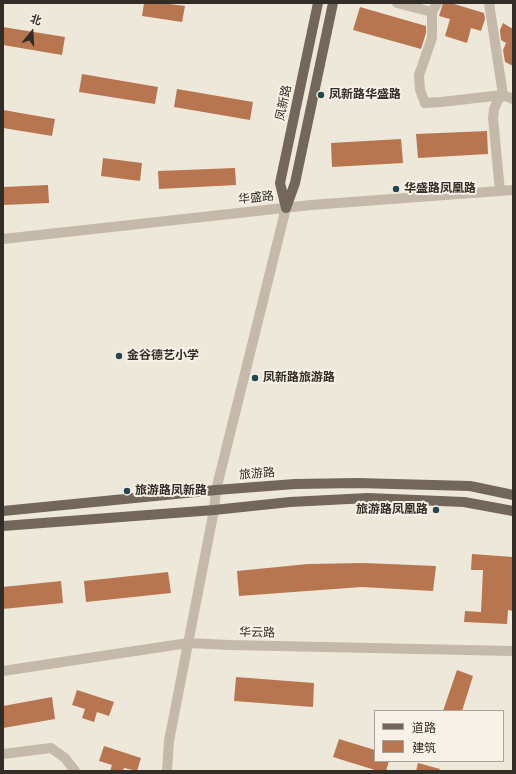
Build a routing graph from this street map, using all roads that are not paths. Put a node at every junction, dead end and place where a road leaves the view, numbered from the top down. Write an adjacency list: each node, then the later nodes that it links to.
1 (318, 3): 11 (main road, 凤新路)
2 (333, 3): 11 (main road)
3 (397, 3): 6 (street)
4 (437, 3): 6 (street)
5 (490, 3): 7 (street)
6 (432, 12): 7 (street)
7 (503, 95): 8 (street); 10 (street)
8 (513, 99)
9 (513, 190): 10 (street, 华盛路)
10 (500, 191): 11 (street, 华盛路)
11 (286, 208): 12 (street, 华盛路); 13 (street)
12 (3, 239)
13 (216, 490): 14 (main road, 旅游路); 15 (street); 17 (main road, 旅游路)
14 (513, 495)
15 (214, 510): 16 (main road); 18 (main road); 19 (street)
16 (513, 511)
17 (3, 512)
18 (3, 526)
19 (188, 643): 20 (street, 华云路); 21 (street, 华云路); 24 (street)
20 (513, 651)
21 (3, 671)
22 (3, 754): 23 (street)
23 (75, 771)
24 (167, 771)

